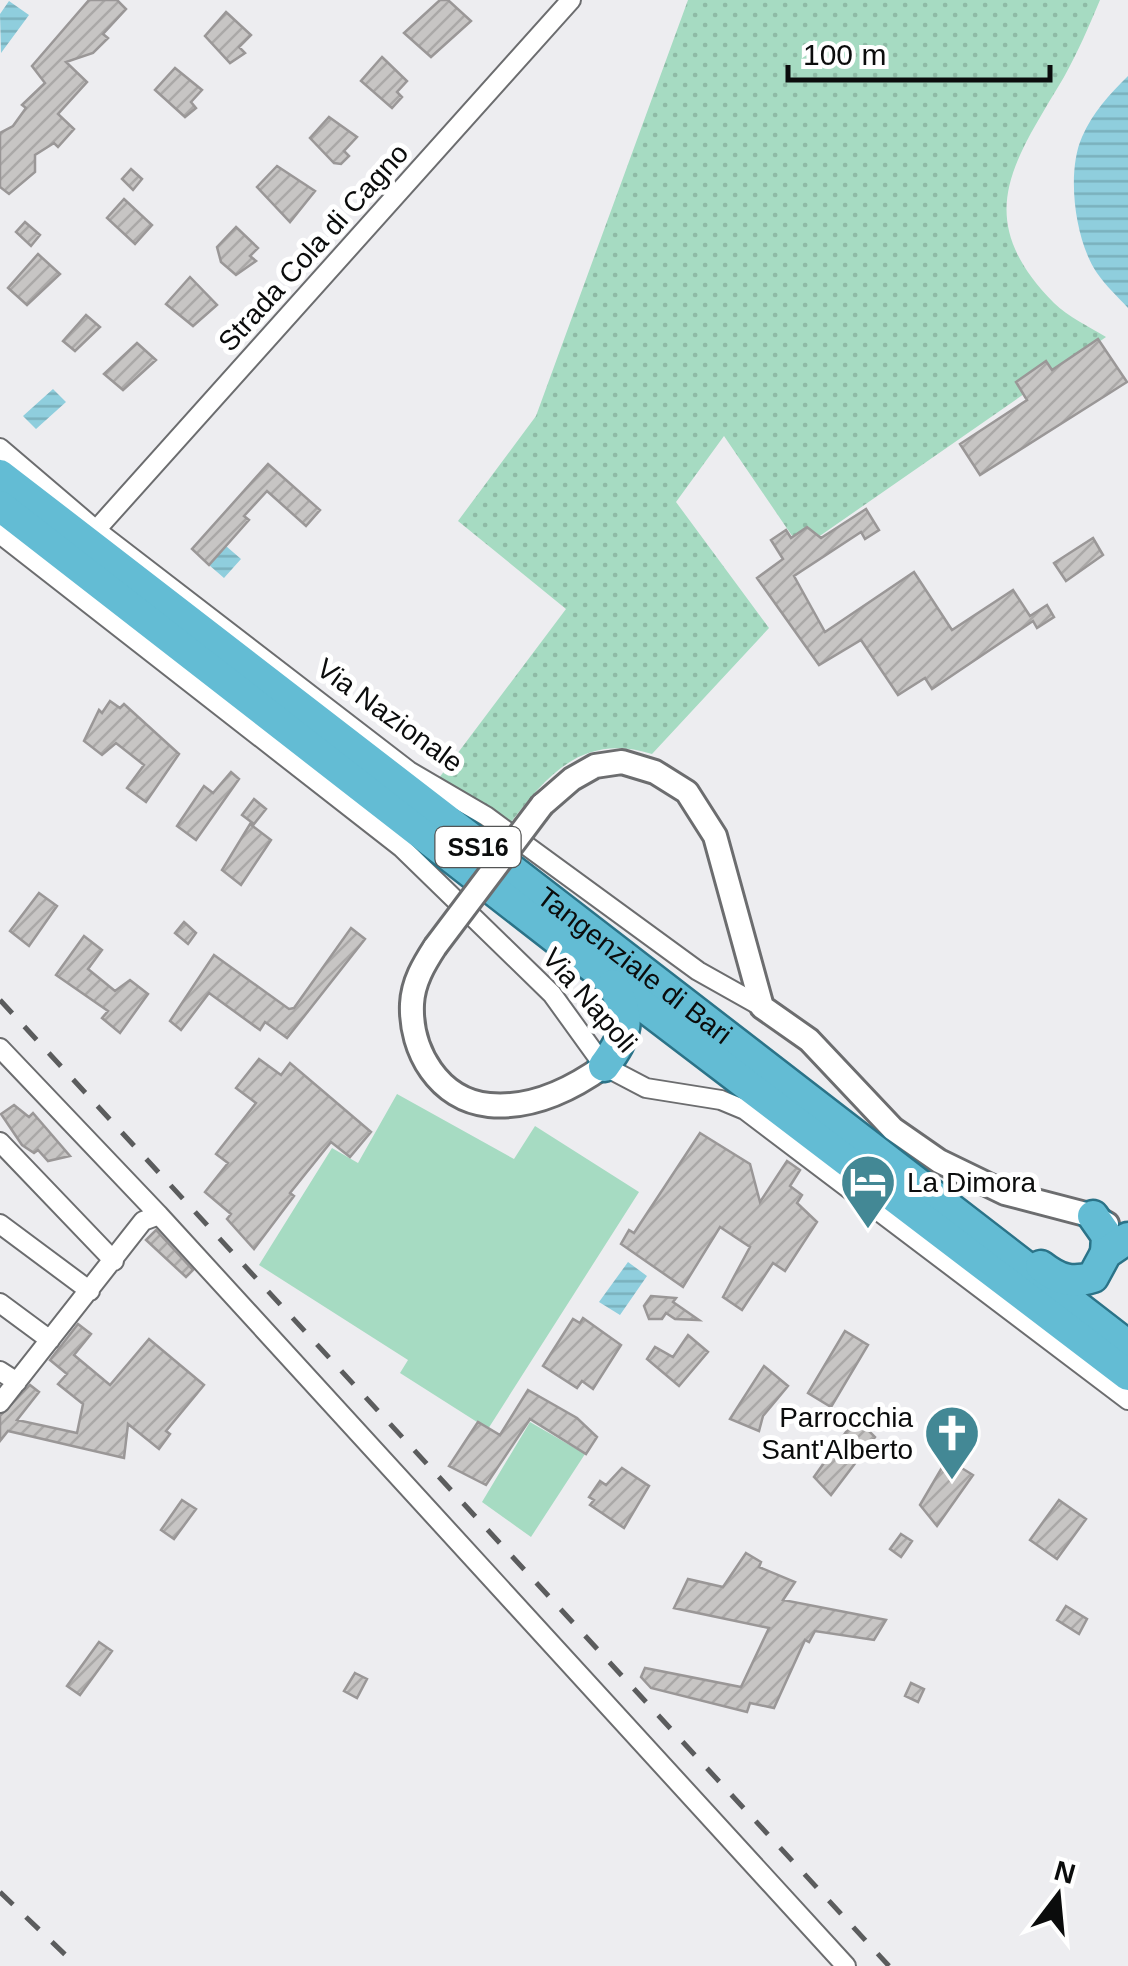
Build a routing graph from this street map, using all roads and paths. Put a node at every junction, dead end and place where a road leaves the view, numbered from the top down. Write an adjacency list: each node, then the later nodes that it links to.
1 (571, 0): 5 (street, Strada Cola di Cagno)
2 (0, 448): 5 (street, Via Nazionale)
3 (0, 475): 16 (highway, Tangenziale di Bari / SS16)
4 (0, 506): 7 (highway, Tangenziale di Bari / SS16)
5 (96, 530): 8 (street, Via Nazionale)
6 (0, 534): 12 (street, Via Napoli)
7 (612, 982): 9 (highway, Tangenziale di Bari / SS16); 10 (highway)
8 (762, 1007): 12 (street, bridge); 15 (street, Via Nazionale)
9 (688, 1040): 10 (highway); 26 (highway, Tangenziale di Bari / SS16)
10 (623, 1041): 12 (highway)
11 (0, 1048): 14 (street)
12 (604, 1066): 28 (street, Via Napoli)
13 (0, 1142): 19 (street)
14 (159, 1216): 19 (street); 30 (street)
15 (1093, 1216): 18 (highway)
16 (958, 1217): 18 (highway); 24 (highway, Tangenziale di Bari / SS16)
17 (0, 1224): 20 (street)
18 (1123, 1249): 22 (highway)
19 (114, 1261): 20 (street)
20 (90, 1291): 23 (street)
21 (0, 1303): 23 (street)
22 (1128, 1328)
23 (50, 1340): 27 (street)
24 (1128, 1346)
25 (0, 1371): 27 (street)
26 (1128, 1375)
27 (17, 1382): 29 (street)
28 (1128, 1400)
29 (0, 1403)
30 (846, 1966)

